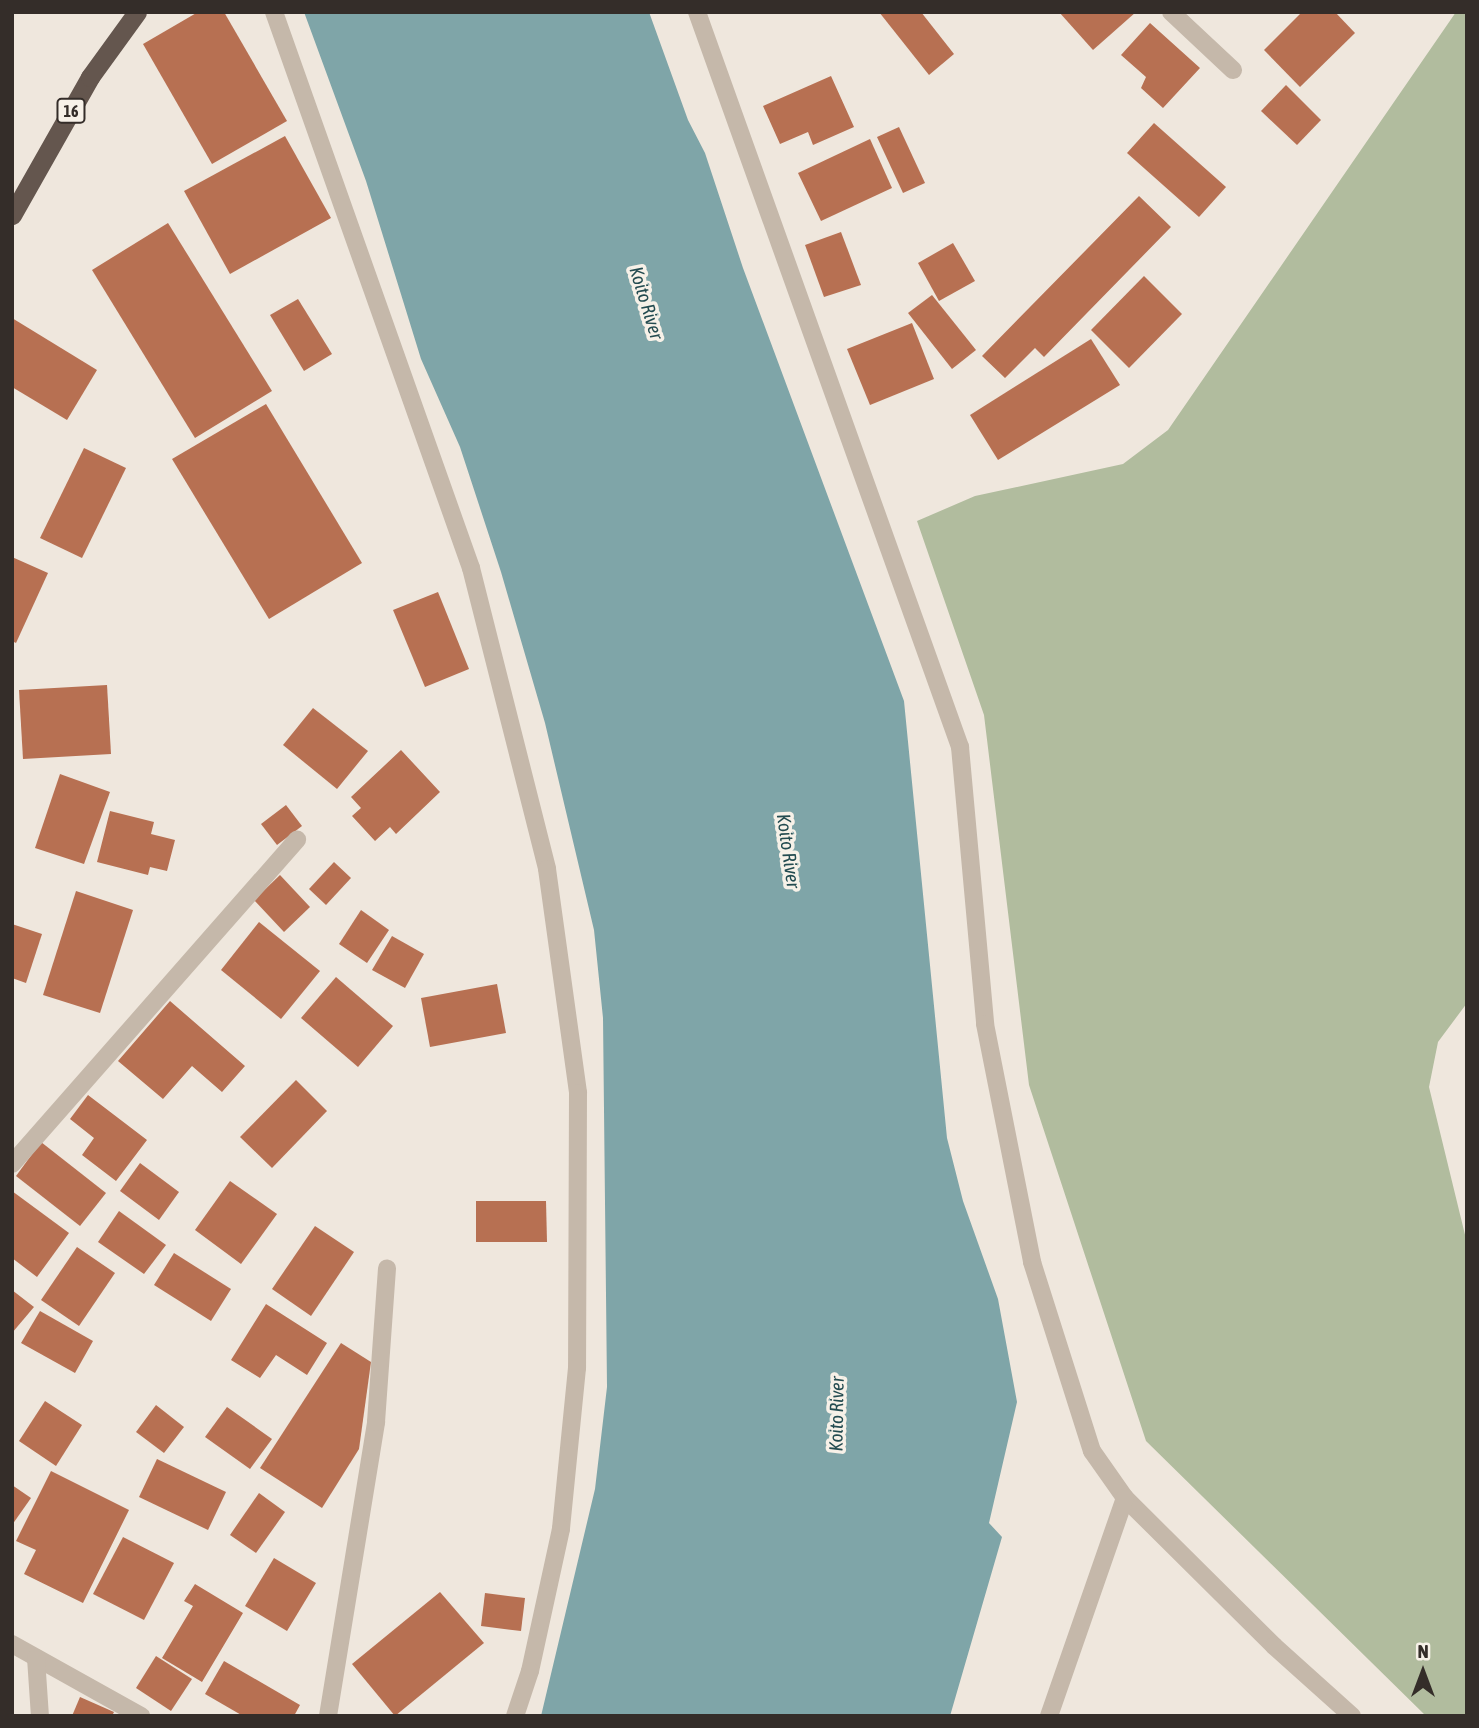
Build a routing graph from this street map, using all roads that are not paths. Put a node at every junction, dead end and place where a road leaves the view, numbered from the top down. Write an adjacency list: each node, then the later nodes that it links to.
1 (137, 12): 6 (highway, 16)
2 (274, 12): 16 (street)
3 (697, 12): 10 (street)
4 (1171, 12): 5 (street)
5 (1233, 70)
6 (12, 215)
7 (297, 840): 8 (street)
8 (12, 1164)
9 (387, 1268): 15 (street)
10 (1125, 1498): 17 (street); 18 (street)
11 (12, 1644): 12 (street)
12 (36, 1658): 13 (street); 14 (street)
13 (40, 1716)
14 (141, 1716)
15 (328, 1716)
16 (515, 1716)
17 (1049, 1716)
18 (1352, 1716)

